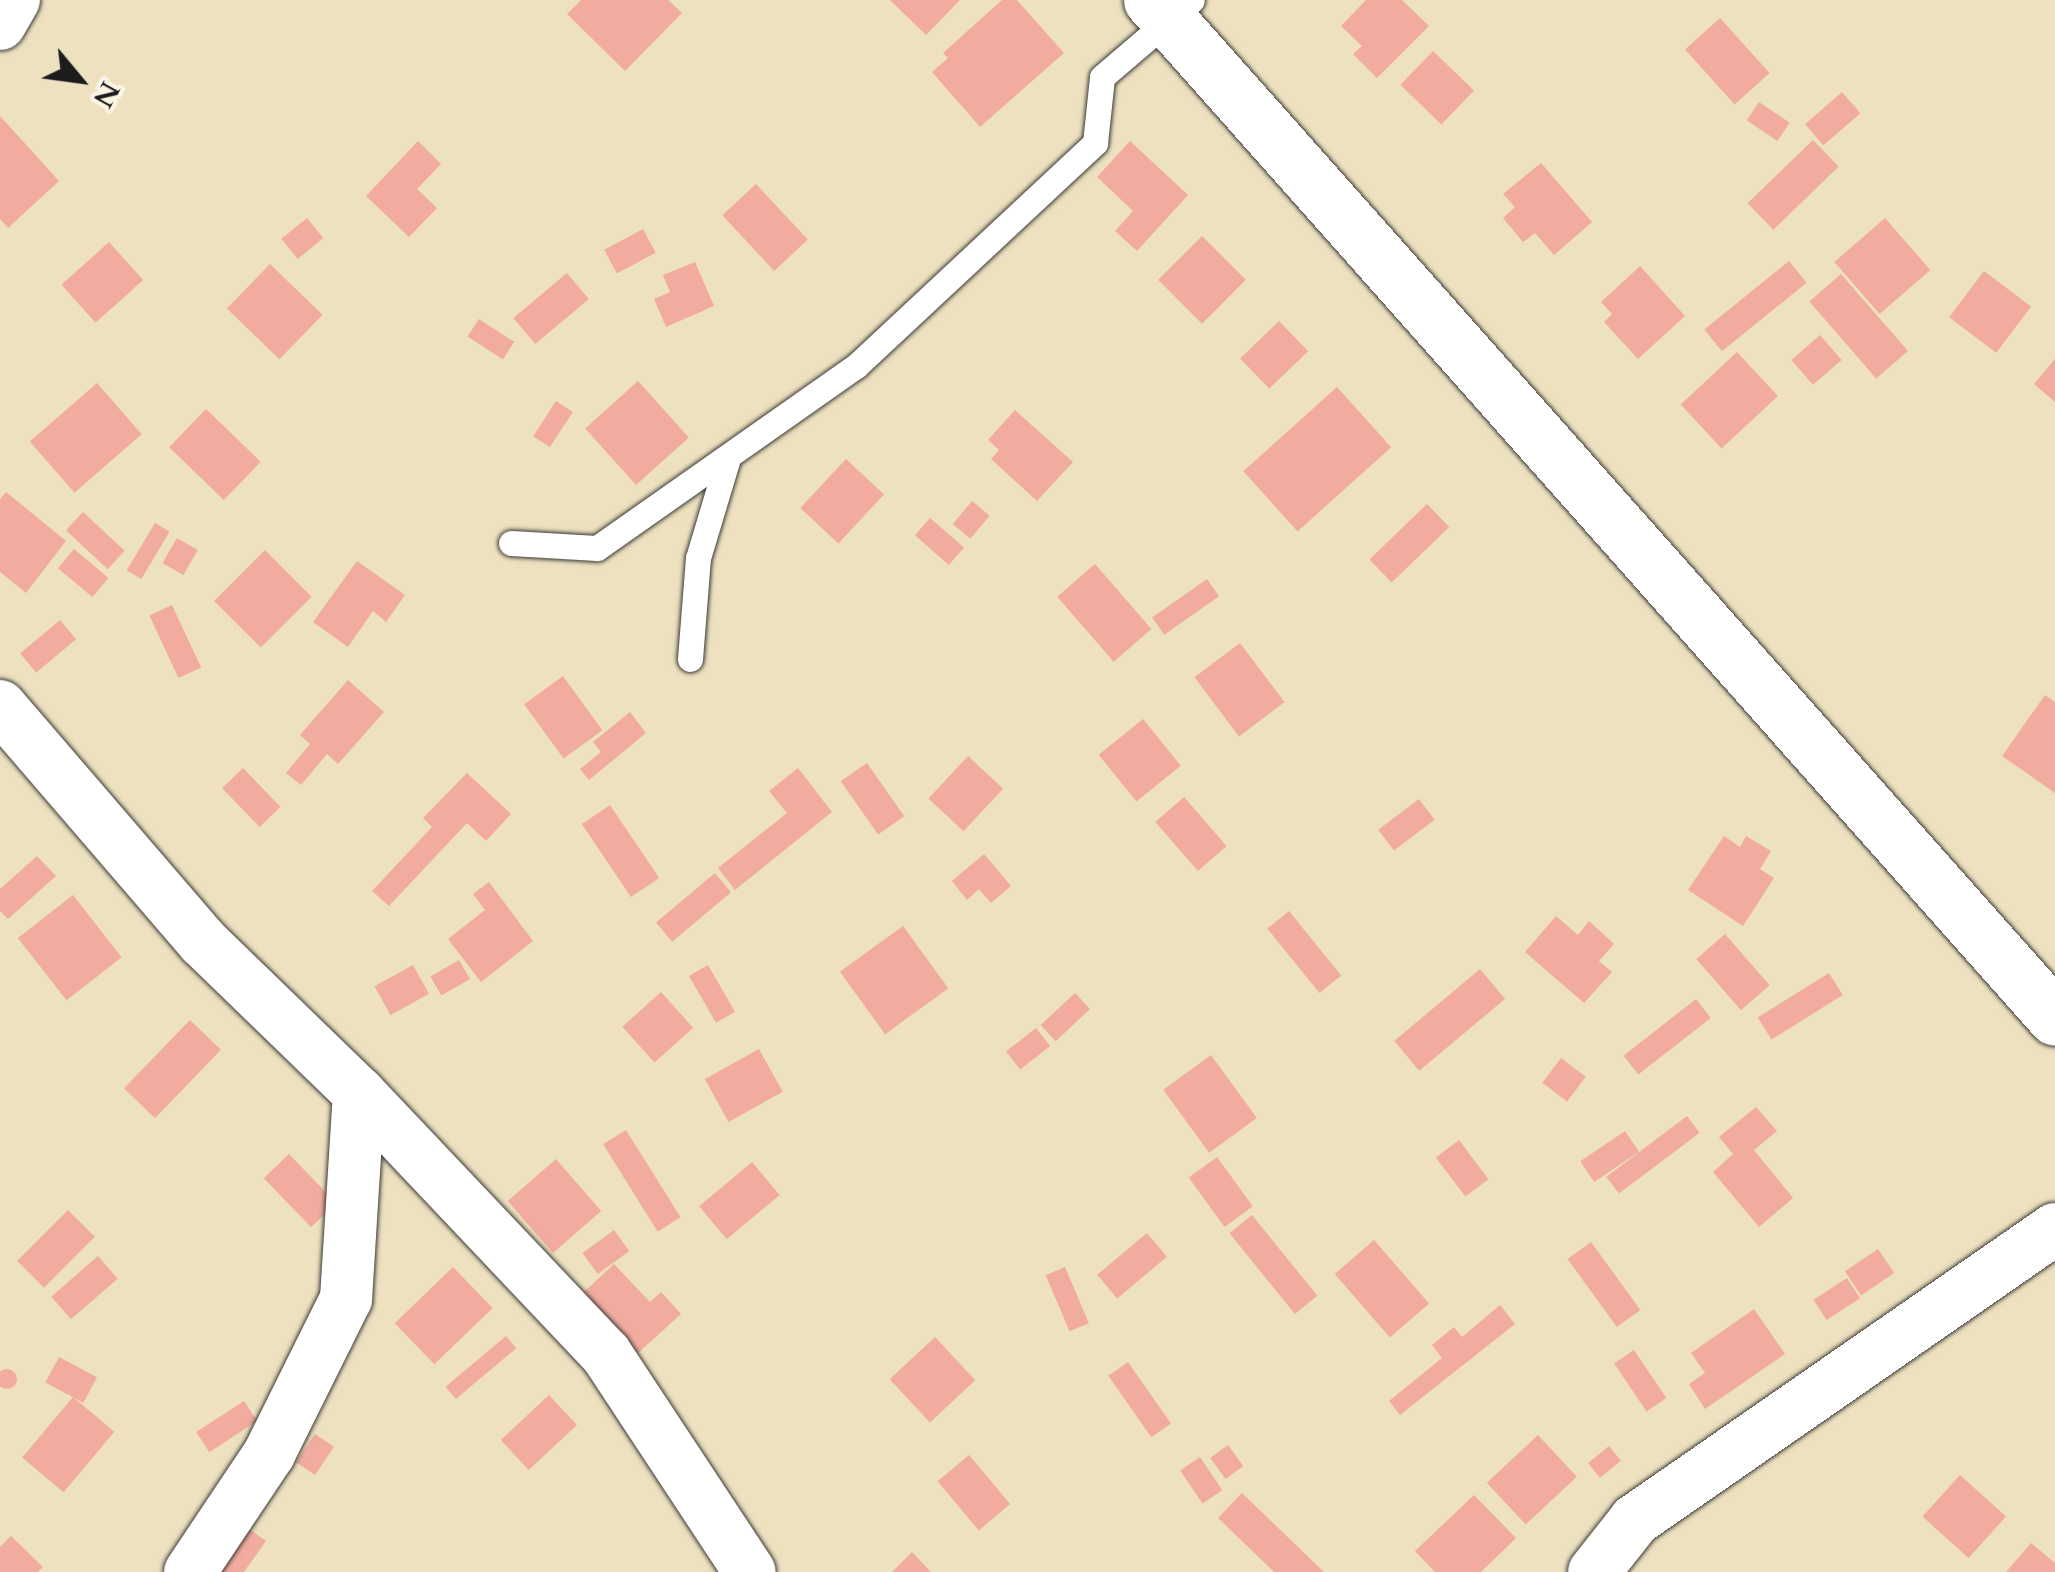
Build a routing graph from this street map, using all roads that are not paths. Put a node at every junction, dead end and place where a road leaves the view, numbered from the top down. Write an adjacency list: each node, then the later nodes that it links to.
1 (14, 0): 3 (street)
2 (1171, 6): 4 (lane); 8 (main road)
3 (0, 24)
4 (728, 458): 5 (lane); 6 (lane)
5 (511, 543)
6 (690, 659)
7 (0, 706): 9 (street)
8 (2055, 1018)
9 (359, 1092): 11 (street); 12 (street)
10 (2055, 1229): 13 (street)
11 (190, 1572)
12 (750, 1572)
13 (1594, 1572)

